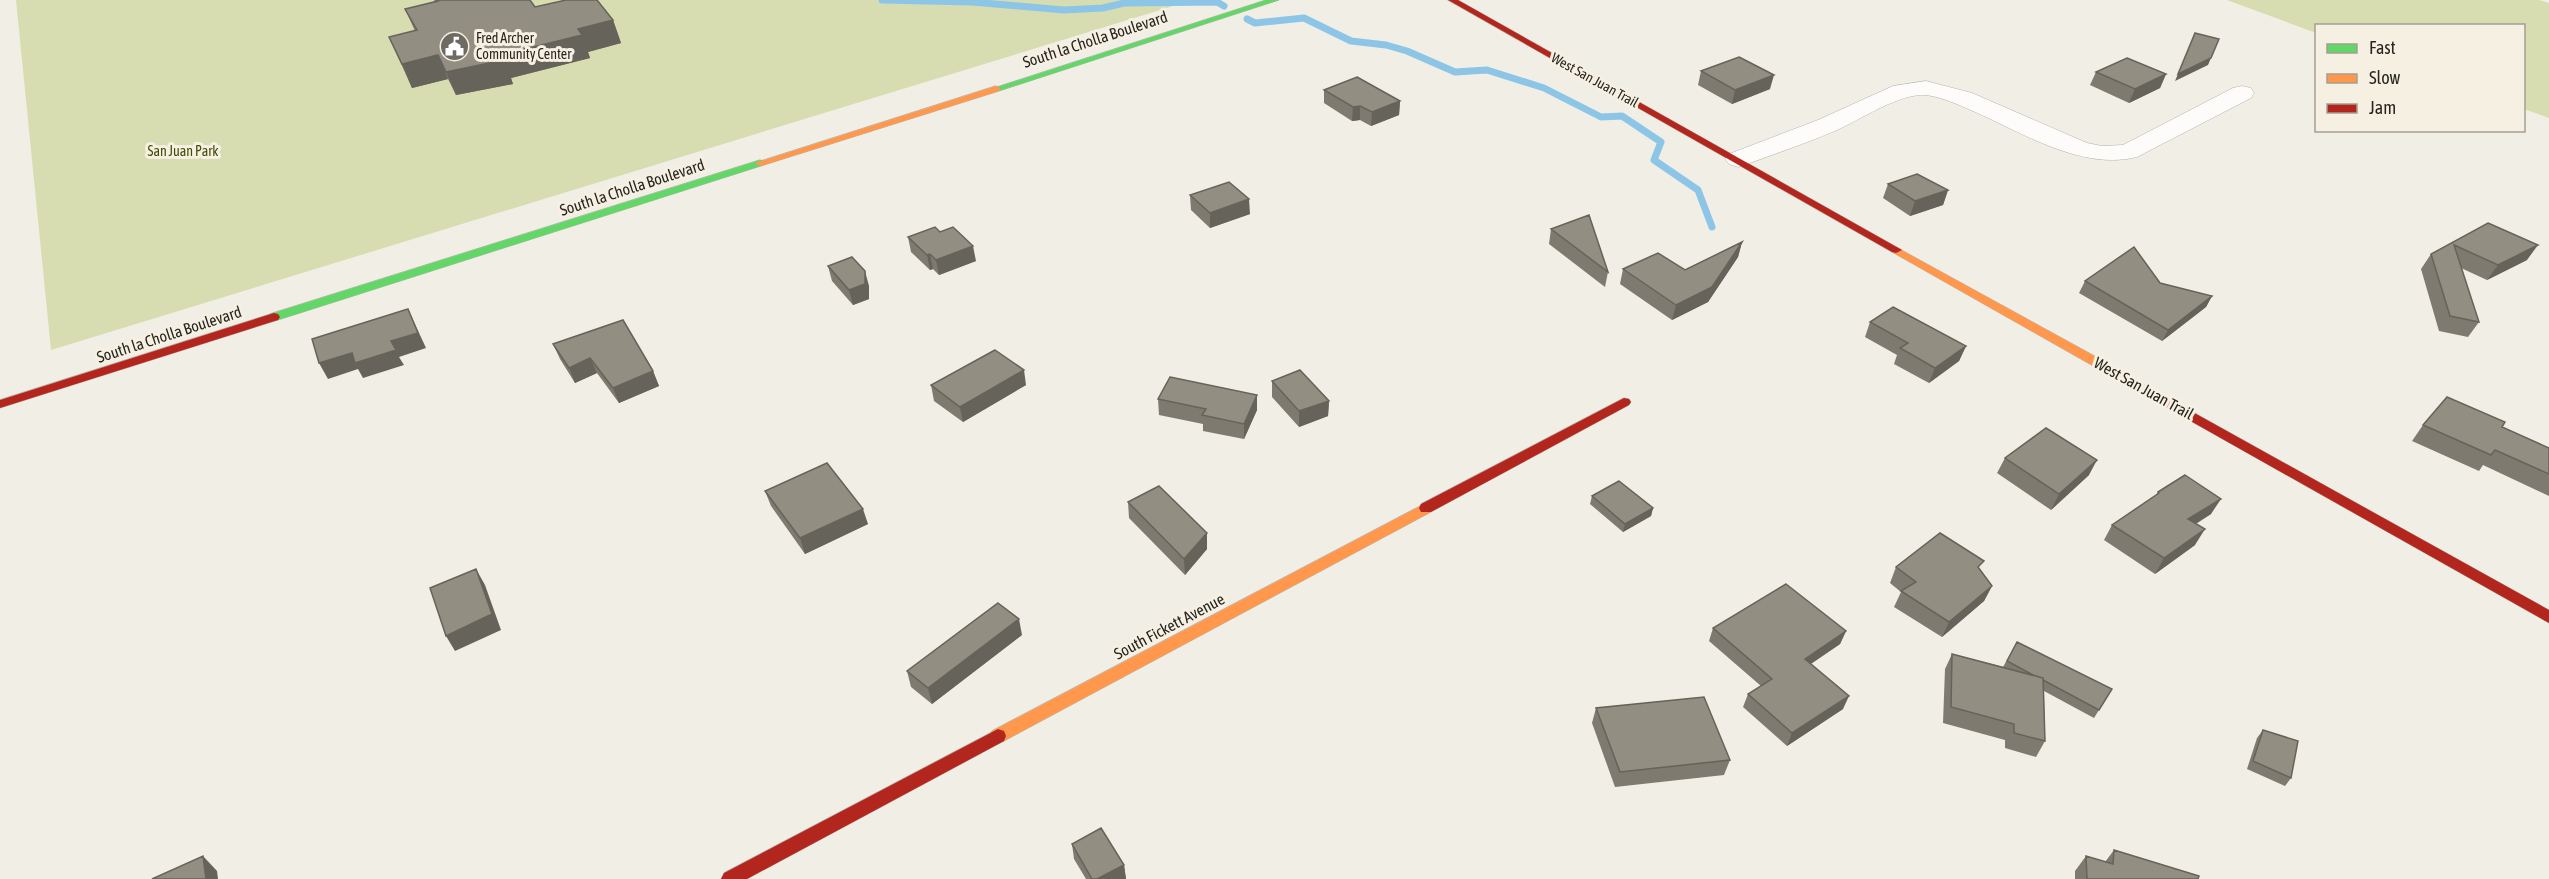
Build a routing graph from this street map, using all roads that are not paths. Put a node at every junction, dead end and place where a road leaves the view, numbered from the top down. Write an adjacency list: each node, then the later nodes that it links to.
1 (1275, 0): 6 (street, South la Cholla Boulevard)
2 (1452, 0): 4 (street, West San Juan Trail)
3 (2242, 93): 4 (street)
4 (1738, 159): 7 (street, West San Juan Trail)
5 (1624, 402): 8 (street, South Fickett Avenue)
6 (0, 404)
7 (2549, 617)
8 (730, 879)

